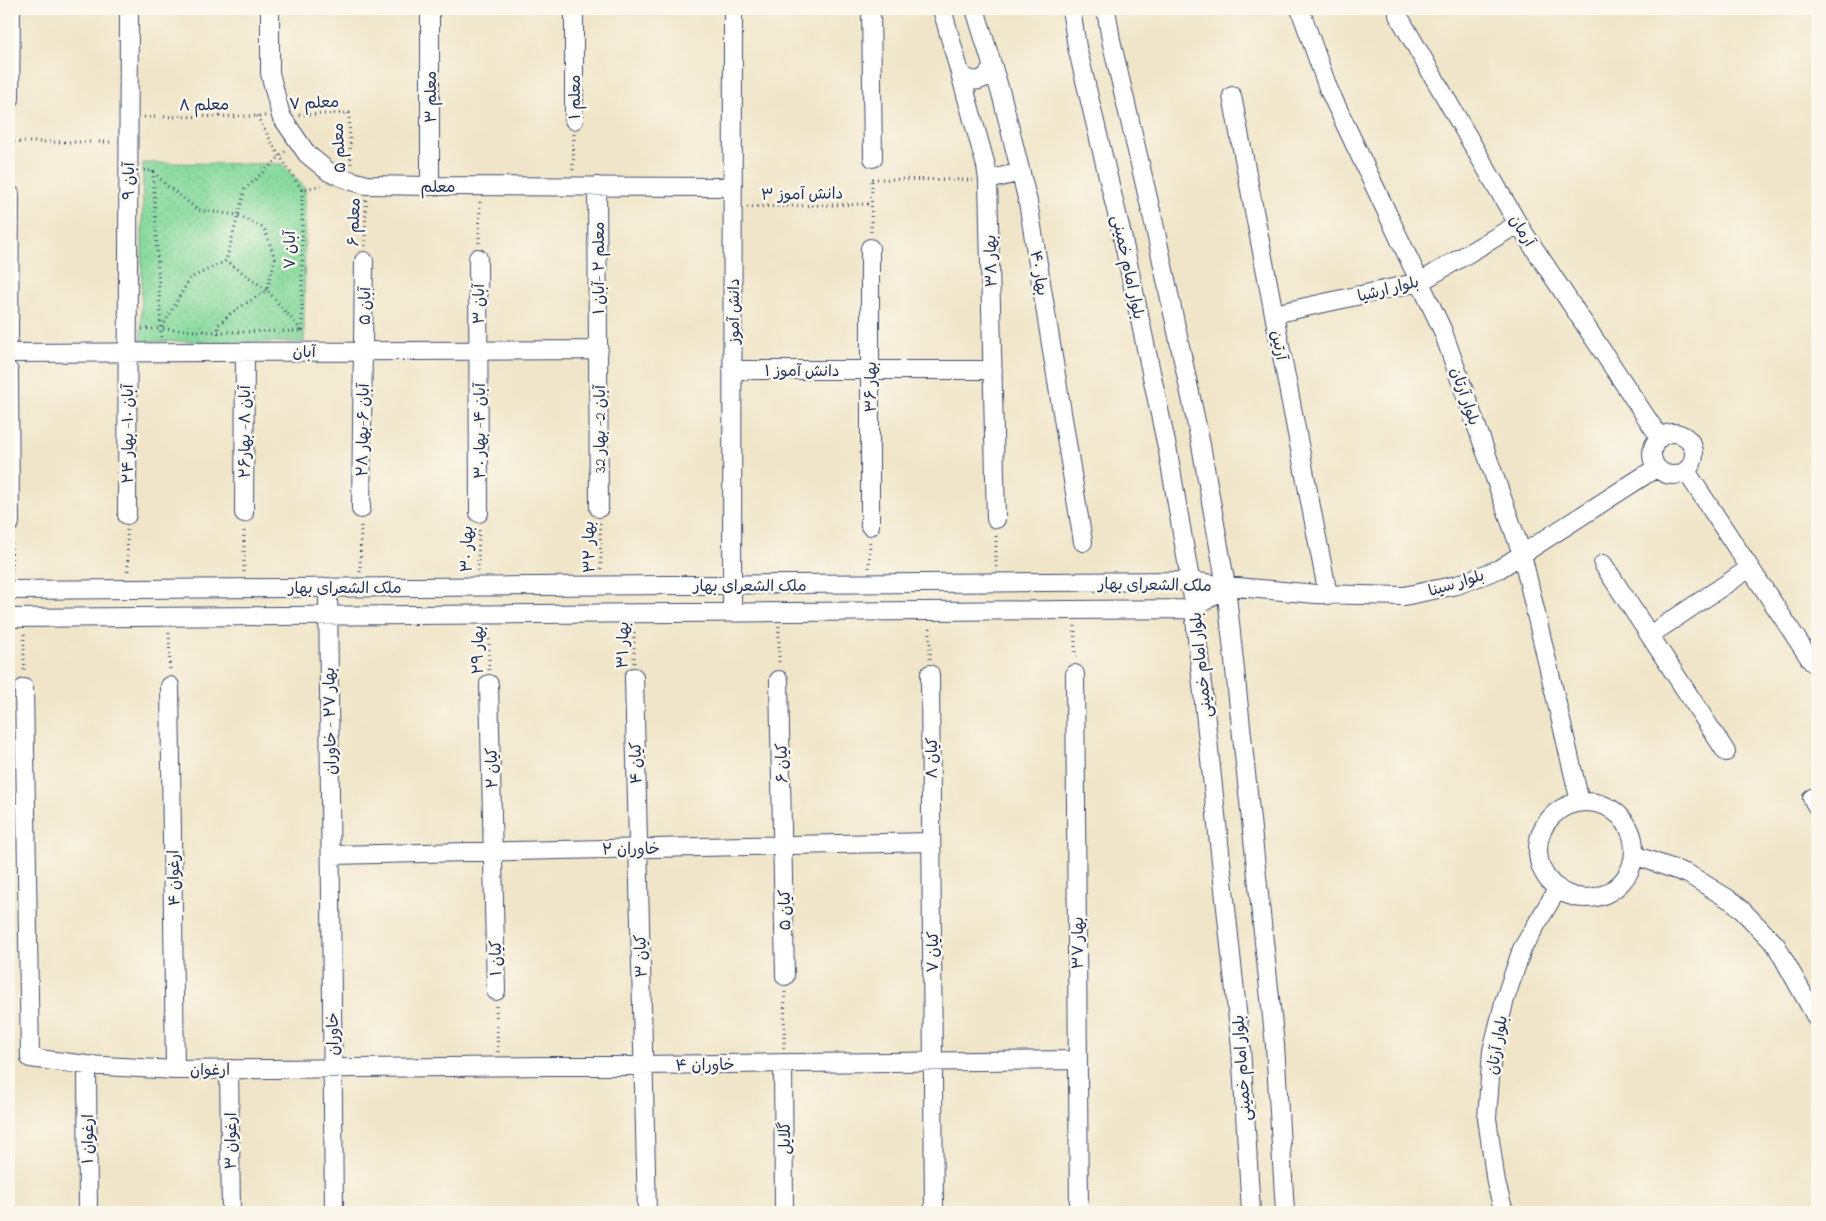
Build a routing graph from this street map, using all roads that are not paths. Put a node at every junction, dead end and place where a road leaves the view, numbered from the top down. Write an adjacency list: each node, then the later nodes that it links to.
1 (11, 9): 17 (street)
2 (129, 9): 38 (street, آبان ۹)
3 (270, 9): 22 (street, معلم)
4 (430, 9): 22 (street, معلم ۳)
5 (574, 9): 18 (street, معلم ۱)
6 (733, 9): 24 (street, دانش آموز)
7 (871, 9): 19 (street)
8 (942, 9): 15 (street, بهار ۳۸)
9 (975, 9): 14 (street, بهار ۴۰)
10 (1071, 9): 58 (street, بلوار امام خمینی)
11 (1106, 9): 60 (street, بلوار امام خمینی)
12 (1300, 9): 30 (street, بلوار آرتان)
13 (1398, 15): 26 (street, آرمان)
14 (993, 66): 15 (street); 20 (street, بهار ۴۰)
15 (961, 74): 21 (street, بهار ۳۸)
16 (1232, 96): 31 (street, آرتین)
17 (10, 99)
18 (574, 120)
19 (872, 158)
20 (1021, 172): 21 (street); 54 (street, بهار ۴۰)
21 (988, 180): 41 (street, بهار ۳۸)
22 (430, 186): 23 (street, معلم)
23 (597, 186): 24 (street, معلم); 34 (street, معلم ۲ -آبان ۱)
24 (733, 187): 39 (street, دانش آموز)
25 (10, 194): 32 (street)
26 (1518, 224): 30 (street, بلوار ارشیا); 43 (street, آرمان)
27 (870, 248): 40 (street, بهار ۳۶)
28 (478, 258): 33 (street, آبان ۳)
29 (364, 261): 35 (street, آبان ۵)
30 (1420, 282): 31 (street, بلوار ارشیا); 55 (street, بلوار آرتان)
31 (1274, 314): 63 (street, آرتین)
32 (9, 337)
33 (479, 350): 34 (street, آبان); 35 (street, آبان); 48 (street, آبان ۴- بهار ۳۰)
34 (598, 350): 46 (street, آبان 2- بهار 32)
35 (363, 351): 36 (street, آبان); 47 (street, آبان ۶-بهار ۲۸)
36 (245, 352): 38 (street, آبان); 49 (street, ۲۶آبان ۸- بهار)
37 (9, 353): 38 (street, آبان)
38 (127, 353): 50 (street, آبان ۱۰- بهار ۲۴)
39 (732, 370): 40 (street, دانش آموز ۱); 59 (street, دانش آموز)
40 (870, 370): 41 (street, دانش آموز ۱); 53 (street, بهار ۳۶)
41 (993, 370): 51 (street, بهار ۳۸)
42 (9, 371): 52 (street)
43 (1660, 438): 44 (street); 45 (street)
44 (1656, 468): 45 (street); 55 (street, بلوار سینا)
45 (1686, 471): 57 (street)
46 (600, 508)
47 (361, 509)
48 (479, 512)
49 (244, 513)
50 (127, 515)
51 (996, 519)
52 (10, 523)
53 (870, 526)
54 (1083, 542)
55 (1522, 554): 63 (street, بلوار سینا); 78 (street, بلوار آرتان)
56 (1603, 564): 68 (street)
57 (1750, 568): 68 (street); 69 (street)
58 (1190, 581): 59 (street, ملک الشعرای بهار); 60 (street, ملک الشعرای بهار); 64 (street, بلوار امام خمینی)
59 (732, 585): 61 (street, ملک الشعرای بهار); 65 (street, دانش آموز)
60 (1226, 586): 63 (street, بلوار سینا); 64 (street, ملک الشعرای بهار); 105 (street, بلوار امام خمینی)
61 (328, 587): 62 (street, ملک الشعرای بهار); 66 (street, بهار ۲۷ - خاوران)
62 (11, 590)
63 (1328, 595)
64 (1194, 609): 65 (street, ملک الشعرای بهار); 104 (street, بلوار امام خمینی)
65 (732, 613): 66 (street, ملک الشعرای بهار)
66 (328, 616): 67 (street, ملک الشعرای بهار); 83 (street, بهار ۲۷ - خاوران)
67 (16, 618)
68 (1650, 635): 77 (street)
69 (1812, 662)
70 (930, 674): 79 (street, کیان ۸)
71 (1075, 674): 89 (street, بهار ۳۷)
72 (634, 678): 81 (street, کیان ۴)
73 (780, 680): 80 (street, کیان ۶)
74 (489, 684): 82 (street, کیان ۲)
75 (170, 686): 96 (street, ارغوان ۴)
76 (24, 688): 92 (street, ارغوان)
77 (1726, 752)
78 (1580, 802): 84 (street); 85 (street)
79 (932, 842): 80 (street, خاوران ۲); 90 (street, کیان ۷)
80 (783, 845): 81 (street, خاوران ۲); 86 (street, کیان ۵)
81 (637, 848): 82 (street, خاوران ۲); 93 (street, کیان ۳)
82 (493, 851): 83 (street, خاوران ۲); 87 (street, کیان ۱)
83 (330, 855): 94 (street, خاوران)
84 (1634, 855): 85 (street); 88 (street)
85 (1558, 888): 106 (street, بلوار آرتان)
86 (785, 976)
87 (496, 991)
88 (1817, 1019)
89 (1078, 1060): 90 (street, خاوران ۴); 103 (street, بهار ۳۷)
90 (933, 1061): 91 (street, خاوران ۴); 102 (street, کیان ۷)
91 (783, 1063): 93 (street, خاوران ۴); 101 (street, گلایل)
92 (87, 1065): 96 (street, ارغوان); 97 (street, ارغوان ۱)
93 (643, 1065): 94 (street, خاوران ۴); 100 (street, کیان ۳)
94 (333, 1068): 95 (street, ارغوان); 99 (street, خاوران)
95 (230, 1069): 96 (street, ارغوان); 98 (street, ارغوان ۳)
96 (175, 1070)
97 (88, 1212)
98 (231, 1212)
99 (334, 1212)
100 (647, 1212)
101 (784, 1212)
102 (934, 1212)
103 (1078, 1212)
104 (1251, 1212)
105 (1285, 1212)
106 (1504, 1212)

